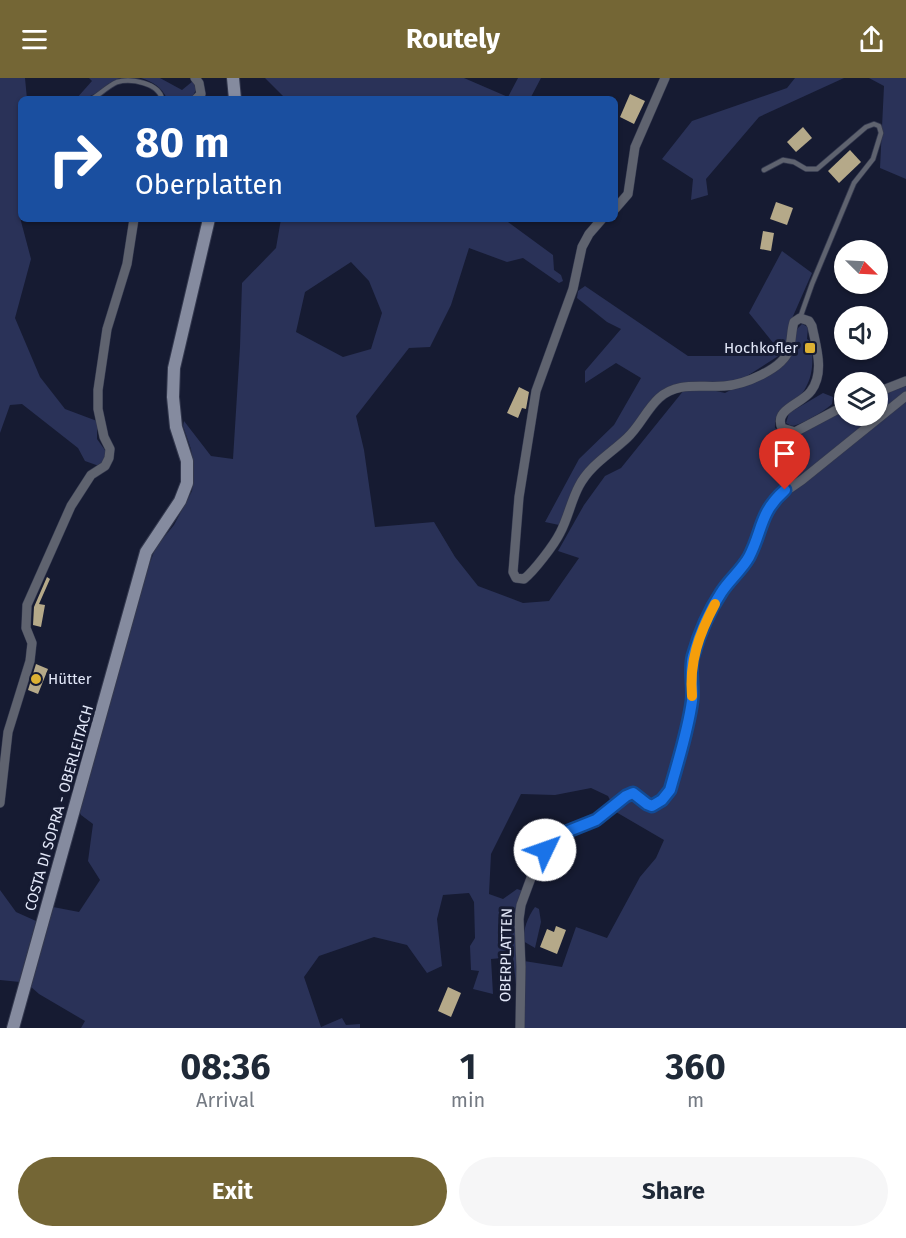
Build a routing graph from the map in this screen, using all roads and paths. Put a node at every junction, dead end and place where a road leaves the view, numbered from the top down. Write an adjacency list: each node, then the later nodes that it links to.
1 (195, 78): 6 (street)
2 (233, 78): 7 (main road)
3 (665, 78): 9 (street)
4 (96, 96): 5 (lane)
5 (162, 96)
6 (199, 96)
7 (235, 96)
8 (764, 170): 13 (lane)
9 (618, 206)
10 (134, 222): 18 (street)
11 (208, 222): 19 (main road, COSTA DI SOPRA - OBERLEITACH)
12 (599, 222): 13 (street)
13 (800, 318): 17 (street)
14 (906, 381): 15 (street)
15 (888, 388)
16 (906, 396): 20 (street, OBERPLATTEN)
17 (834, 411)
18 (0, 802)
19 (13, 1028)
20 (520, 1028)

